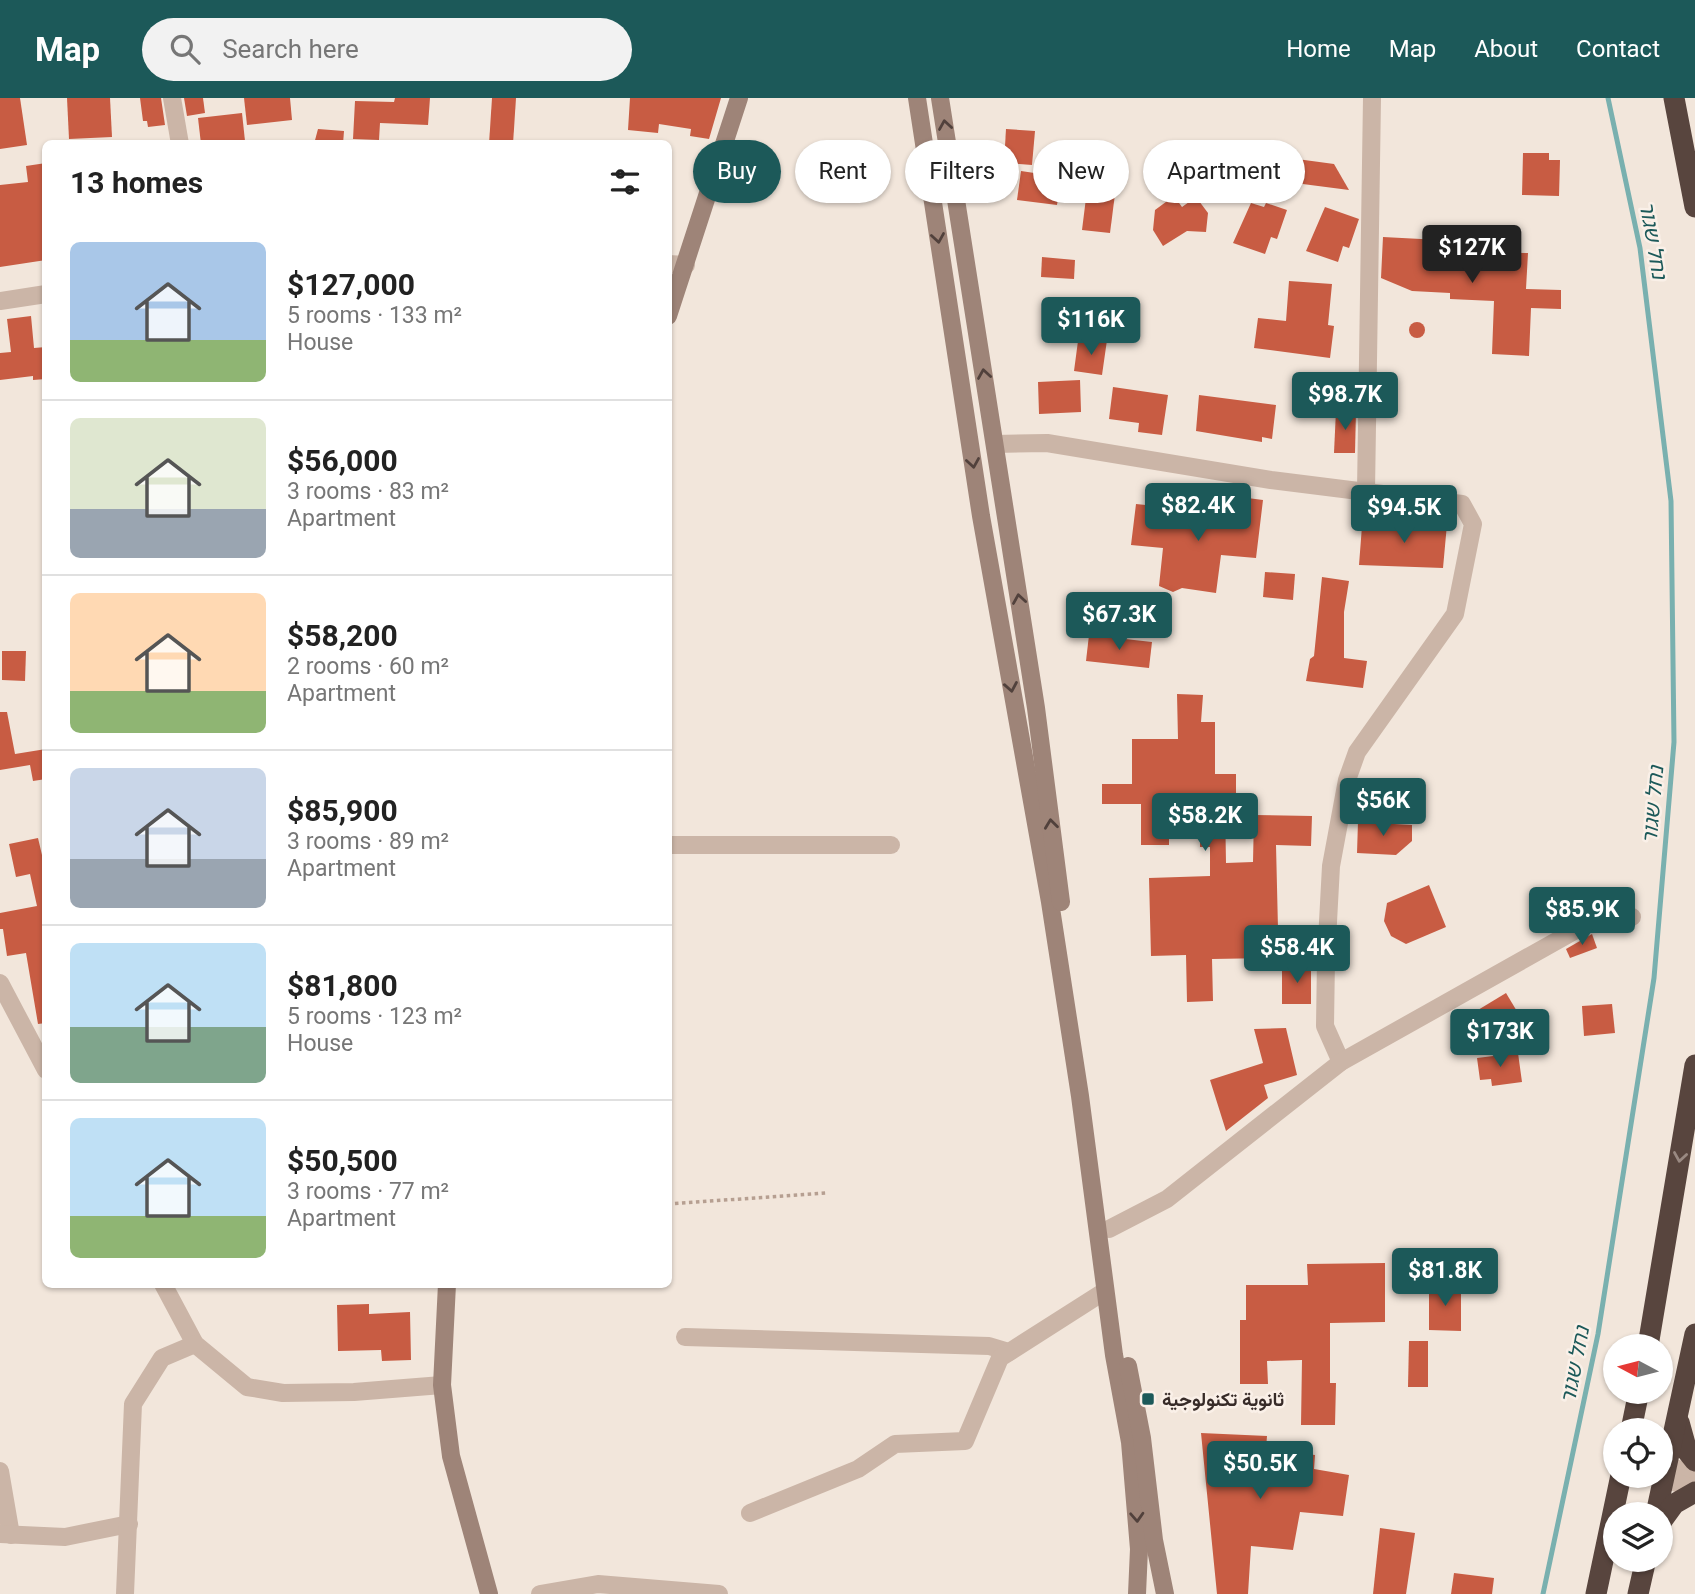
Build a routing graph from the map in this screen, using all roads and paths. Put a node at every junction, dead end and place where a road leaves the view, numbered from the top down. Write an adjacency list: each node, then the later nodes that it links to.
1 (172, 98): 7 (street)
2 (739, 98): 9 (street)
3 (917, 98): 27 (street, one-way to 27)
4 (940, 98): 13 (street, one-way to 4)
5 (1372, 98): 14 (street)
6 (1674, 98): 8 (highway)
7 (179, 140)
8 (1695, 207)
9 (677, 264): 10 (street)
10 (672, 293)
11 (42, 295): 12 (street)
12 (0, 301)
13 (995, 444): 14 (street); 24 (street, one-way to 13)
14 (1366, 491): 20 (street)
15 (672, 845): 16 (street)
16 (891, 845)
17 (1632, 917): 20 (street)
18 (0, 983): 19 (street)
19 (42, 1062)
20 (1341, 1062): 24 (street)
21 (1695, 1065): 28 (highway, one-way to 28)
22 (826, 1194): 23 (path)
23 (672, 1204)
24 (1109, 1229): 53 (street)
25 (165, 1288): 31 (street)
26 (447, 1288): 33 (street)
27 (1105, 1291): 32 (street); 52 (street, one-way to 52)
28 (1650, 1334)
29 (1695, 1334): 34 (highway)
30 (685, 1337): 32 (street)
31 (195, 1344): 33 (street); 45 (street)
32 (1009, 1352): 44 (street)
33 (442, 1385): 49 (street)
34 (1678, 1413): 35 (highway); 36 (highway)
35 (1673, 1429)
36 (1695, 1461)
37 (0, 1471): 46 (street)
38 (1673, 1472): 39 (street)
39 (1695, 1472)
40 (1673, 1479): 42 (street)
41 (1618, 1488): 54 (highway)
42 (1695, 1490): 43 (highway)
43 (1673, 1505)
44 (750, 1513)
45 (129, 1524): 46 (street); 48 (street)
46 (5, 1535)
47 (1643, 1572): 55 (highway)
48 (125, 1594)
49 (489, 1594)
50 (540, 1594): 51 (street)
51 (719, 1594)
52 (1137, 1594)
53 (1165, 1594)
54 (1596, 1594)
55 (1638, 1594)

